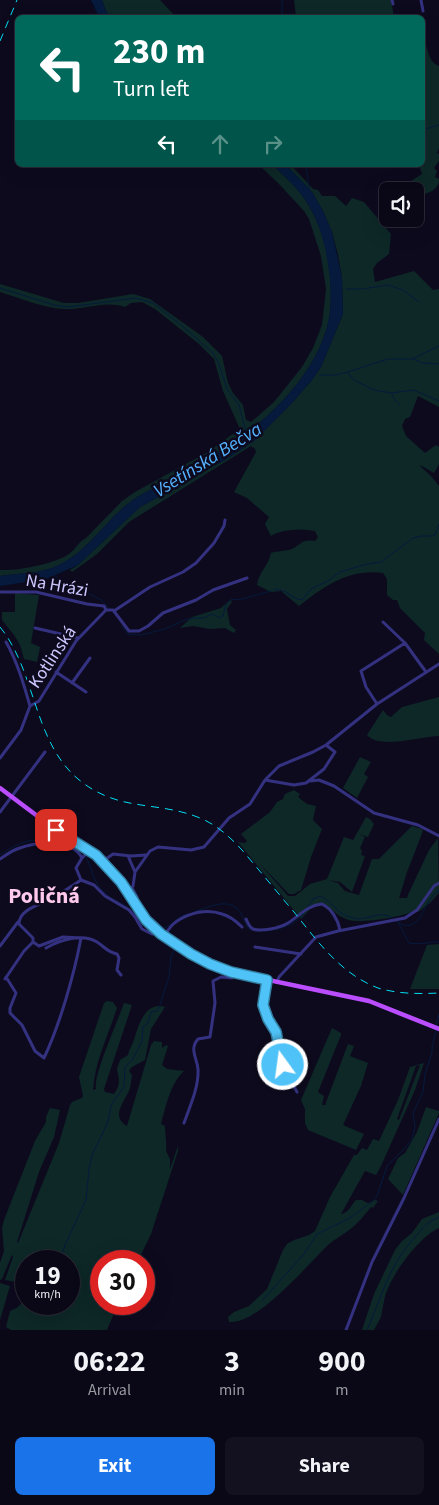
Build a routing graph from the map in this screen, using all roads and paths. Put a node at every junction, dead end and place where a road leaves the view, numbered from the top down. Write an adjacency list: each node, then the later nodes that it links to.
1 (420, 0): 2 (street)
2 (423, 11)
3 (225, 520): 6 (street)
4 (246, 578): 6 (street)
5 (0, 592): 6 (street, Na Hrázi)
6 (110, 610): 9 (street, Kotlinská)
7 (383, 622): 11 (street)
8 (35, 628): 9 (street)
9 (78, 638): 14 (street, Kotlinská)
10 (6, 642): 19 (street)
11 (405, 643): 15 (street); 18 (street)
12 (90, 658): 16 (street)
13 (439, 664): 15 (street)
14 (56, 672): 16 (street); 19 (street, Kotlinská)
15 (426, 672): 18 (street)
16 (72, 683): 17 (street)
17 (86, 692)
18 (377, 704): 20 (street)
19 (30, 706): 22 (street, Kotlinská)
20 (326, 745): 23 (street); 24 (street)
21 (45, 752): 26 (street)
22 (0, 758)
23 (265, 780): 24 (street); 30 (street)
24 (310, 780): 28 (street)
25 (0, 788): 26 (main road)
26 (12, 796): 27 (street); 29 (main road)
27 (0, 812)
28 (439, 836)
29 (90, 850): 31 (street); 34 (main road)
30 (146, 855): 32 (street); 35 (street)
31 (84, 856): 33 (street); 36 (street)
32 (128, 856): 34 (street); 35 (street)
33 (0, 859)
34 (103, 861): 39 (main road)
35 (134, 872): 38 (street)
36 (81, 880): 42 (street); 45 (street)
37 (439, 883): 44 (street)
38 (132, 887): 39 (street); 40 (street)
39 (128, 892): 40 (main road)
40 (134, 902): 45 (main road)
41 (246, 919): 44 (street)
42 (18, 922): 48 (street); 49 (street)
43 (242, 927): 46 (street)
44 (340, 930): 52 (street)
45 (158, 932): 46 (main road)
46 (165, 937): 53 (main road)
47 (81, 938): 48 (street); 48 (street); 51 (street); 54 (street)
48 (33, 942)
49 (0, 946)
50 (255, 947): 52 (street)
51 (46, 948)
52 (301, 954): 56 (street)
53 (235, 973): 55 (main road); 60 (street)
54 (122, 975)
55 (267, 980): 56 (main road); 58 (street)
56 (277, 982): 57 (main road)
57 (439, 1028)
58 (297, 1092)
59 (439, 1119): 61 (street)
60 (184, 1122)
61 (346, 1330)

